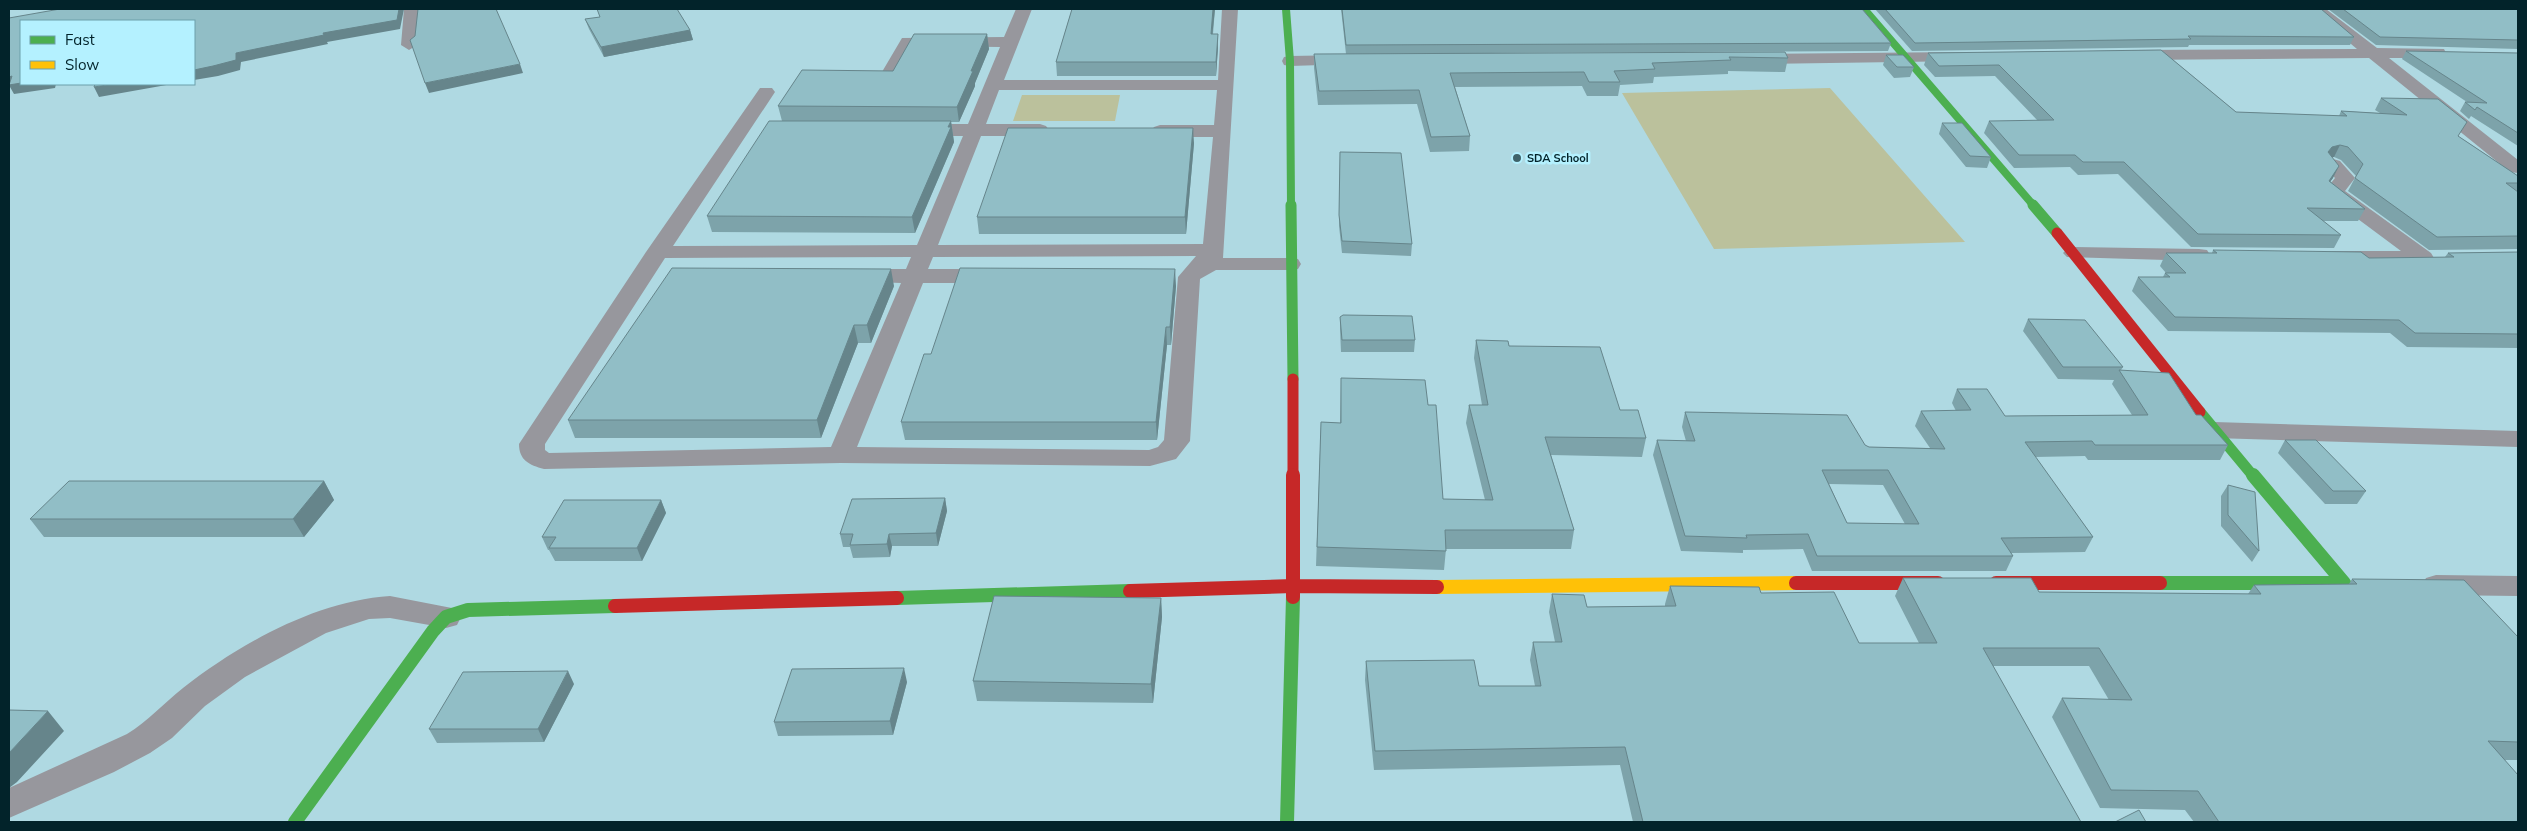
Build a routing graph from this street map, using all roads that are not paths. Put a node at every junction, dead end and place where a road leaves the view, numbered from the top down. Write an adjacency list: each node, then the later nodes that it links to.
1 (412, 9): 8 (street)
2 (1024, 9): 7 (street)
3 (1230, 9): 19 (street)
4 (1286, 9): 16 (street)
5 (1864, 9): 13 (street)
6 (2317, 9): 9 (street)
7 (1011, 42): 17 (street); 18 (street)
8 (409, 45)
9 (2374, 52): 10 (street); 11 (street); 29 (street)
10 (2451, 53)
11 (2115, 55)
12 (1976, 57): 13 (street)
13 (1906, 58): 14 (street); 32 (street)
14 (1735, 59)
15 (1368, 60): 16 (street)
16 (1290, 61): 36 (street)
17 (888, 76)
18 (993, 85): 19 (street); 24 (street)
19 (1226, 85): 27 (street)
20 (766, 92): 21 (street)
21 (740, 128): 22 (street); 30 (street)
22 (760, 128)
23 (896, 129): 24 (street)
24 (973, 130): 25 (street); 31 (street)
25 (1053, 130)
26 (1142, 131): 27 (street)
27 (1221, 131): 34 (street)
28 (2333, 165): 35 (street)
29 (2518, 169)
30 (658, 252): 31 (street); 42 (street)
31 (922, 252): 34 (street); 38 (street)
32 (2074, 253): 33 (street); 40 (street)
33 (2224, 255)
34 (1213, 257): 36 (street); 42 (street)
35 (2314, 257)
36 (1290, 264): 48 (street)
37 (836, 276): 38 (street)
38 (914, 276): 39 (street); 42 (street)
39 (1012, 276)
40 (2214, 430): 41 (street); 44 (street)
41 (2518, 439)
42 (840, 455)
43 (1989, 583): 44 (street)
44 (2344, 583): 45 (street)
45 (2373, 583)
46 (1949, 584): 48 (street)
47 (2412, 584): 49 (street)
48 (1293, 586): 50 (street); 53 (street)
49 (2518, 586)
50 (446, 617): 51 (street); 52 (street)
51 (9, 804)
52 (295, 822)
53 (1287, 822)

